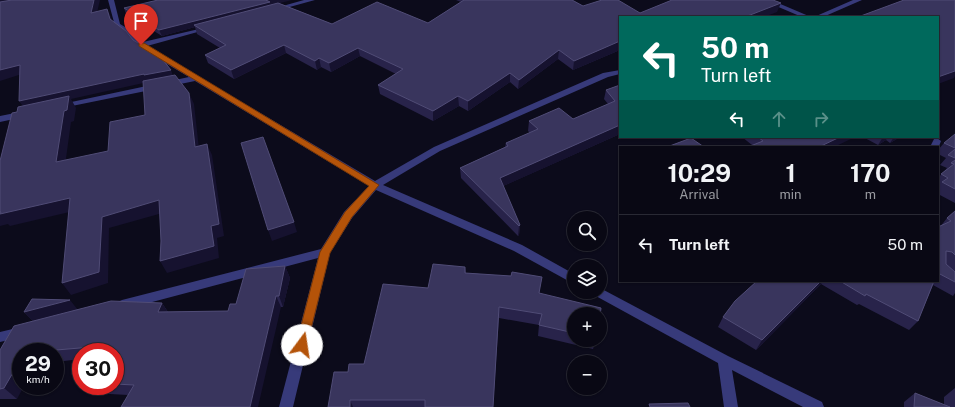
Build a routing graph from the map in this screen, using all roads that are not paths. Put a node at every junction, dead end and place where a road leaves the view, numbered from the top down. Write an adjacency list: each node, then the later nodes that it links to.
1 (110, 0): 9 (street)
2 (312, 0): 5 (street)
3 (765, 0): 6 (street)
4 (859, 0): 7 (street)
5 (270, 11)
6 (805, 16)
7 (819, 16)
8 (217, 25): 9 (street)
9 (141, 45): 11 (street)
10 (619, 72): 15 (street)
11 (197, 78): 12 (street); 15 (street)
12 (53, 108)
13 (30, 113): 14 (street)
14 (0, 120)
15 (375, 185): 16 (street); 17 (street)
16 (325, 252): 19 (street); 23 (street)
17 (567, 275)
18 (607, 297): 22 (street)
19 (113, 308)
20 (30, 329): 21 (street)
21 (0, 337)
22 (724, 360): 24 (street); 25 (street)
23 (286, 407)
24 (731, 407)
25 (817, 407)

